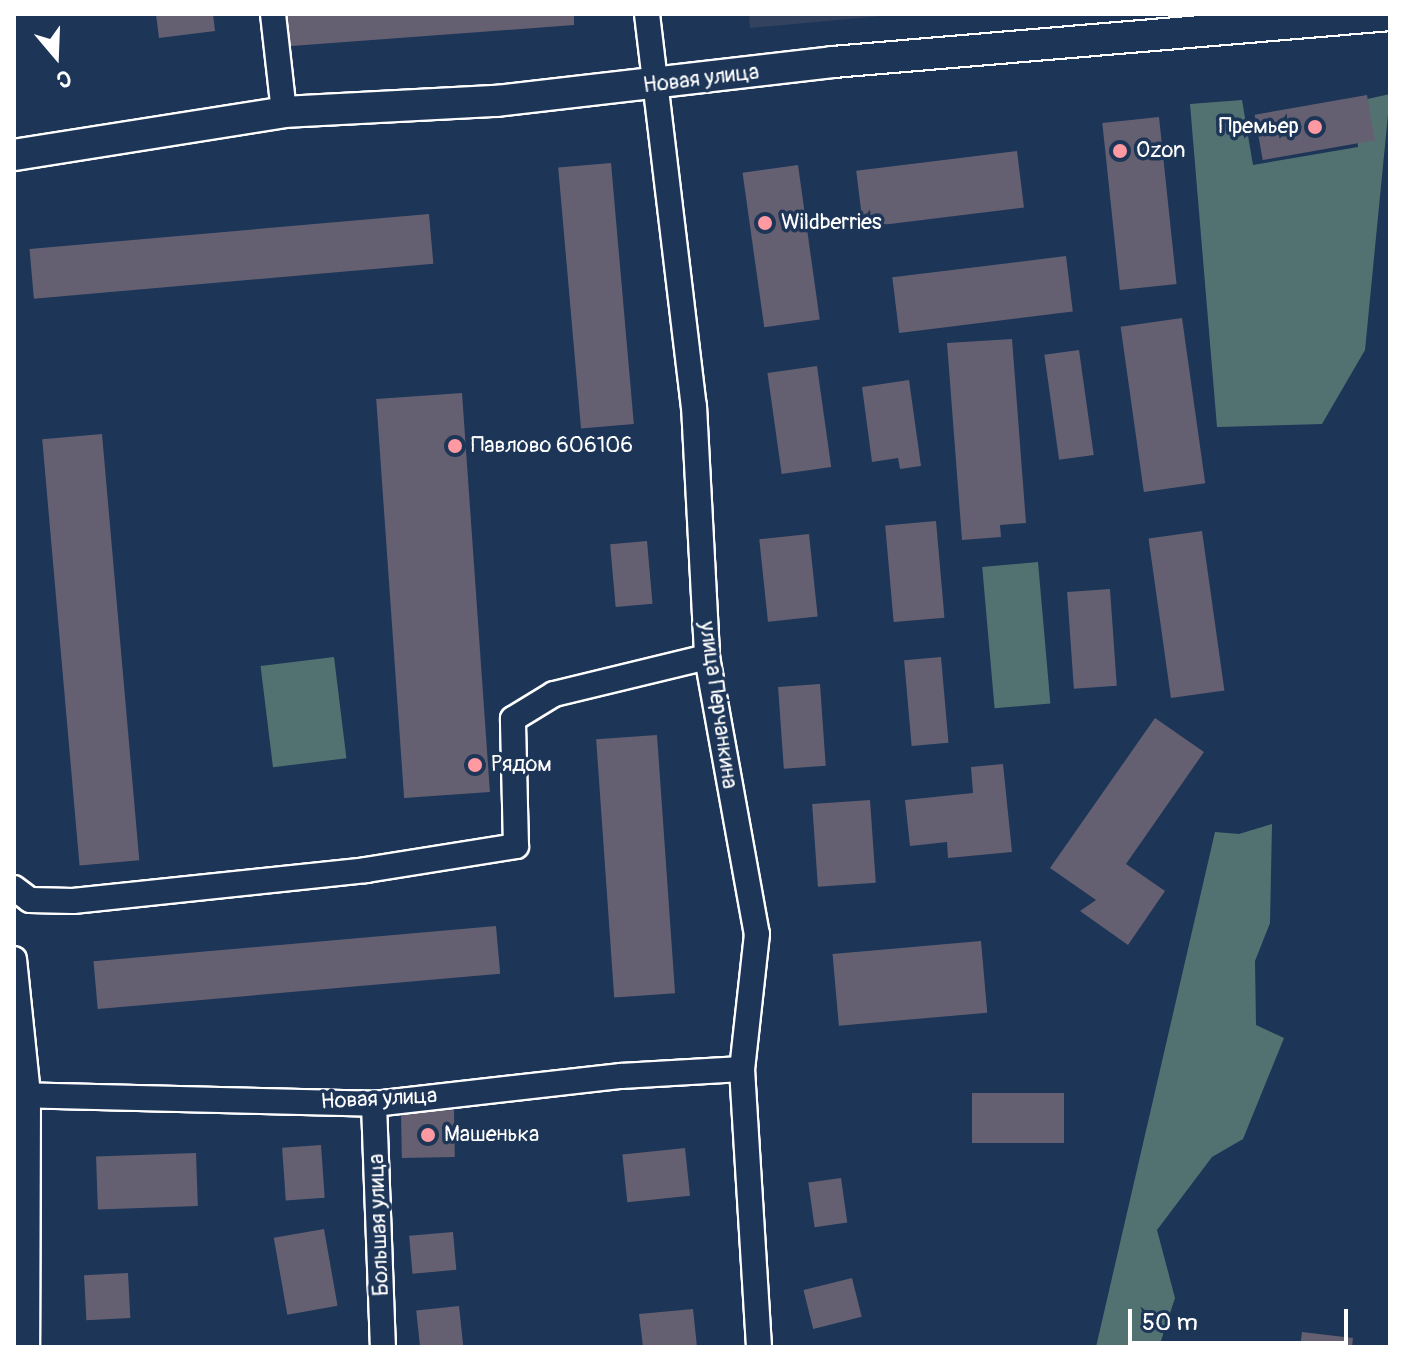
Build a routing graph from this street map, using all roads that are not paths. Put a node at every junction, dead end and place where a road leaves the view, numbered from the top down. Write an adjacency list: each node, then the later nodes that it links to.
1 (273, 14): 5 (street)
2 (647, 14): 4 (street, улица Перчанкина)
3 (1390, 15): 4 (street, Новая улица)
4 (654, 85): 5 (street, Новая улица); 7 (street, улица Перчанкина)
5 (284, 112): 6 (street, Новая улица)
6 (14, 155)
7 (707, 657): 8 (street); 10 (street, улица Перчанкина)
8 (14, 888)
9 (14, 959): 11 (street)
10 (742, 1069): 12 (street, Новая улица); 15 (street, улица Перчанкина)
11 (21, 1095): 12 (street, Новая улица); 13 (street)
12 (374, 1104): 14 (street, Большая улица)
13 (27, 1347)
14 (383, 1347)
15 (759, 1347)

